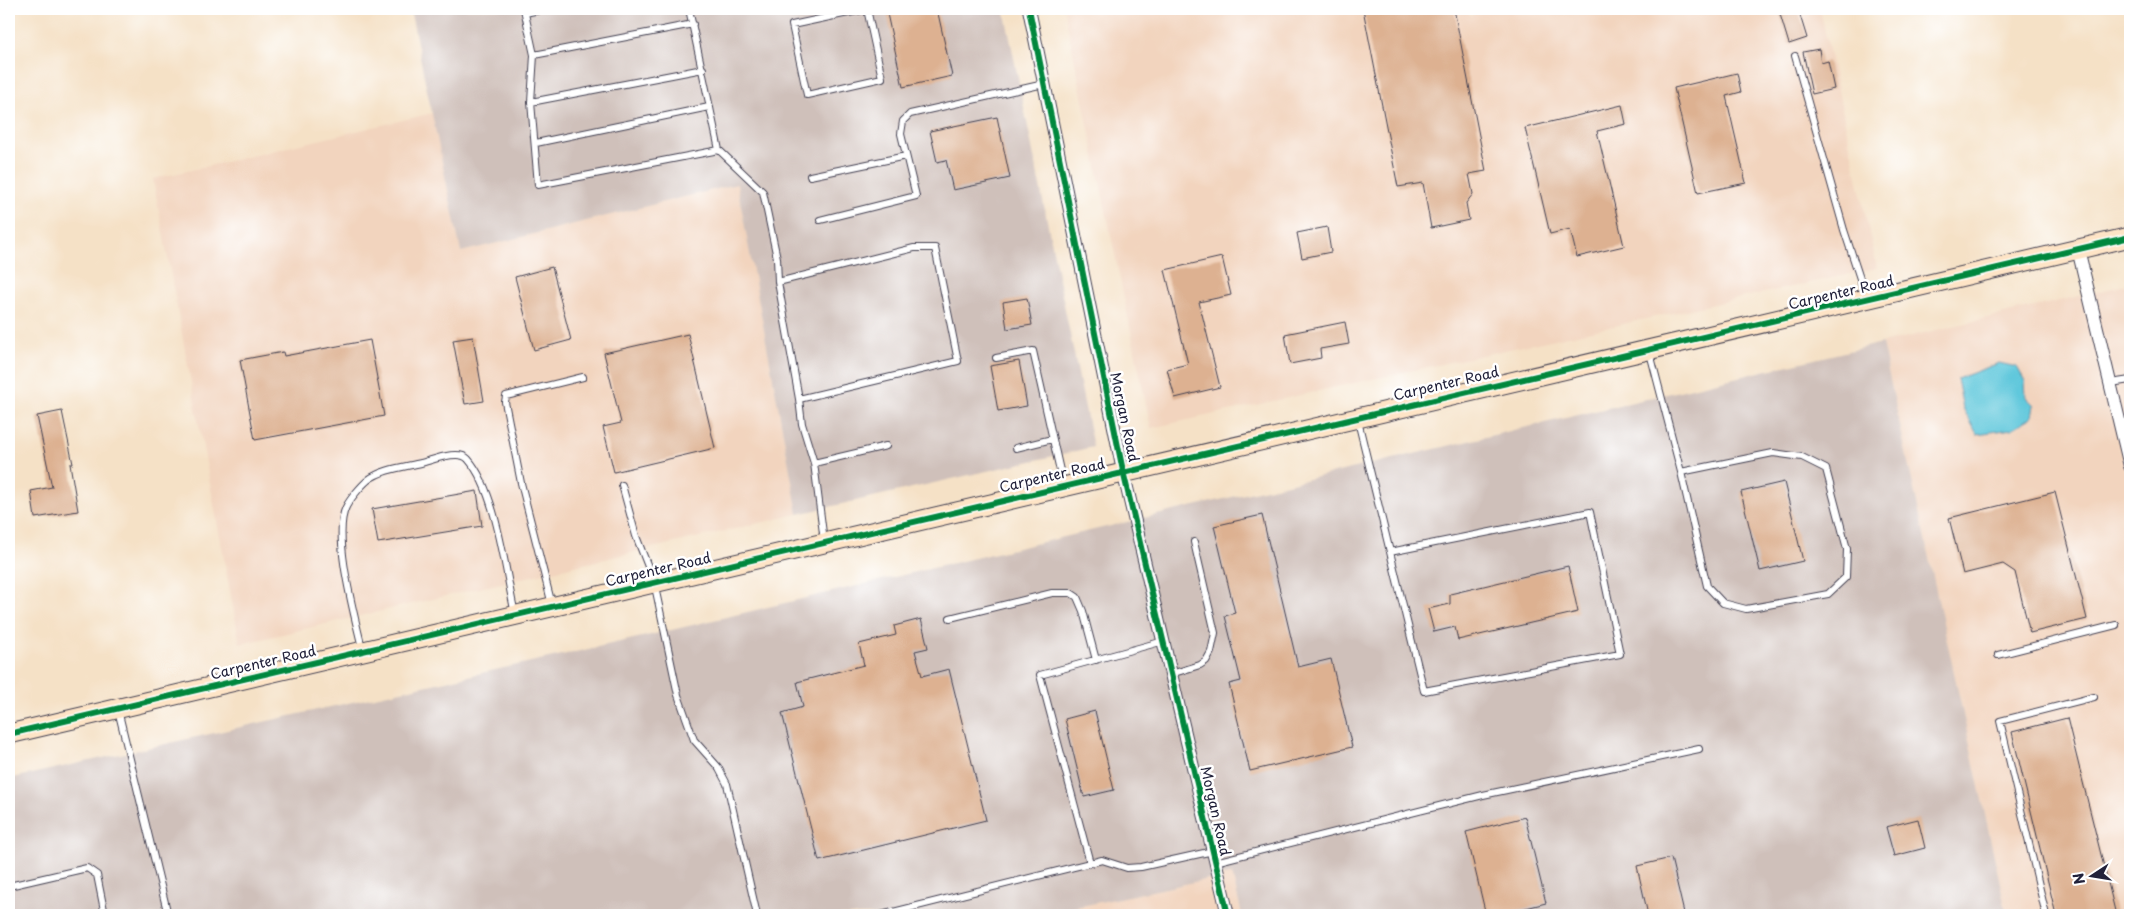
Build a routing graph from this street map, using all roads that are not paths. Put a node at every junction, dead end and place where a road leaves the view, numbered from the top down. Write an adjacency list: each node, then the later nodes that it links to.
1 (544, 9): 5 (lane)
2 (689, 9): 6 (lane)
3 (867, 9): 3 (lane)
4 (1029, 9): 10 (street, Morgan Road)
5 (524, 11): 7 (lane)
6 (693, 24): 7 (lane); 9 (lane)
7 (534, 56): 11 (lane)
8 (1795, 56): 21 (lane)
9 (703, 69): 11 (lane); 12 (lane)
10 (1044, 84): 15 (lane); 34 (street, Morgan Road)
11 (531, 102): 13 (lane)
12 (709, 106): 13 (lane); 14 (lane)
13 (536, 143): 14 (lane)
14 (719, 150): 20 (lane)
15 (906, 156): 16 (lane); 17 (lane)
16 (810, 176)
17 (820, 220)
18 (2130, 237): 19 (main road, Carpenter Road)
19 (2078, 249): 21 (main road, Carpenter Road); 26 (street)
20 (778, 282): 27 (lane); 27 (lane)
21 (1866, 298): 22 (main road, Carpenter Road)
22 (1649, 349): 28 (main road, Carpenter Road); 35 (lane)
23 (996, 358): 29 (lane)
24 (583, 377): 42 (lane)
25 (2130, 380): 26 (lane)
26 (2110, 383): 33 (street)
27 (799, 399): 32 (lane)
28 (1357, 417): 34 (main road, Carpenter Road); 40 (lane)
29 (1052, 439): 31 (lane); 37 (lane)
30 (886, 446): 32 (lane)
31 (1016, 448)
32 (814, 463): 38 (lane)
33 (2130, 466)
34 (1123, 472): 37 (main road, Carpenter Road); 46 (street, Morgan Road)
35 (1681, 472): 35 (lane)
36 (622, 485): 41 (lane)
37 (1063, 486): 38 (main road, Carpenter Road)
38 (824, 542): 41 (main road, Carpenter Road)
39 (1194, 542): 50 (lane)
40 (1390, 552): 40 (lane)
41 (654, 582): 42 (main road, Carpenter Road); 60 (lane)
42 (552, 607): 43 (main road, Carpenter Road)
43 (515, 615): 47 (main road, Carpenter Road); 47 (lane)
44 (950, 618): 49 (lane)
45 (2116, 625): 48 (lane)
46 (1164, 641): 49 (lane); 50 (street, Morgan Road)
47 (363, 652): 52 (main road, Carpenter Road)
48 (1998, 655)
49 (1096, 660): 56 (lane)
50 (1172, 674): 55 (street, Morgan Road)
51 (2094, 698): 63 (lane)
52 (118, 709): 53 (main road, Carpenter Road); 59 (lane)
53 (9, 734)
54 (1699, 750): 55 (lane)
55 (1214, 856): 56 (lane); 62 (street, Morgan Road)
56 (1090, 863): 61 (lane)
57 (9, 886): 58 (lane)
58 (105, 915)
59 (168, 915)
60 (757, 915)
61 (881, 915)
62 (1228, 915)
63 (2046, 915)

